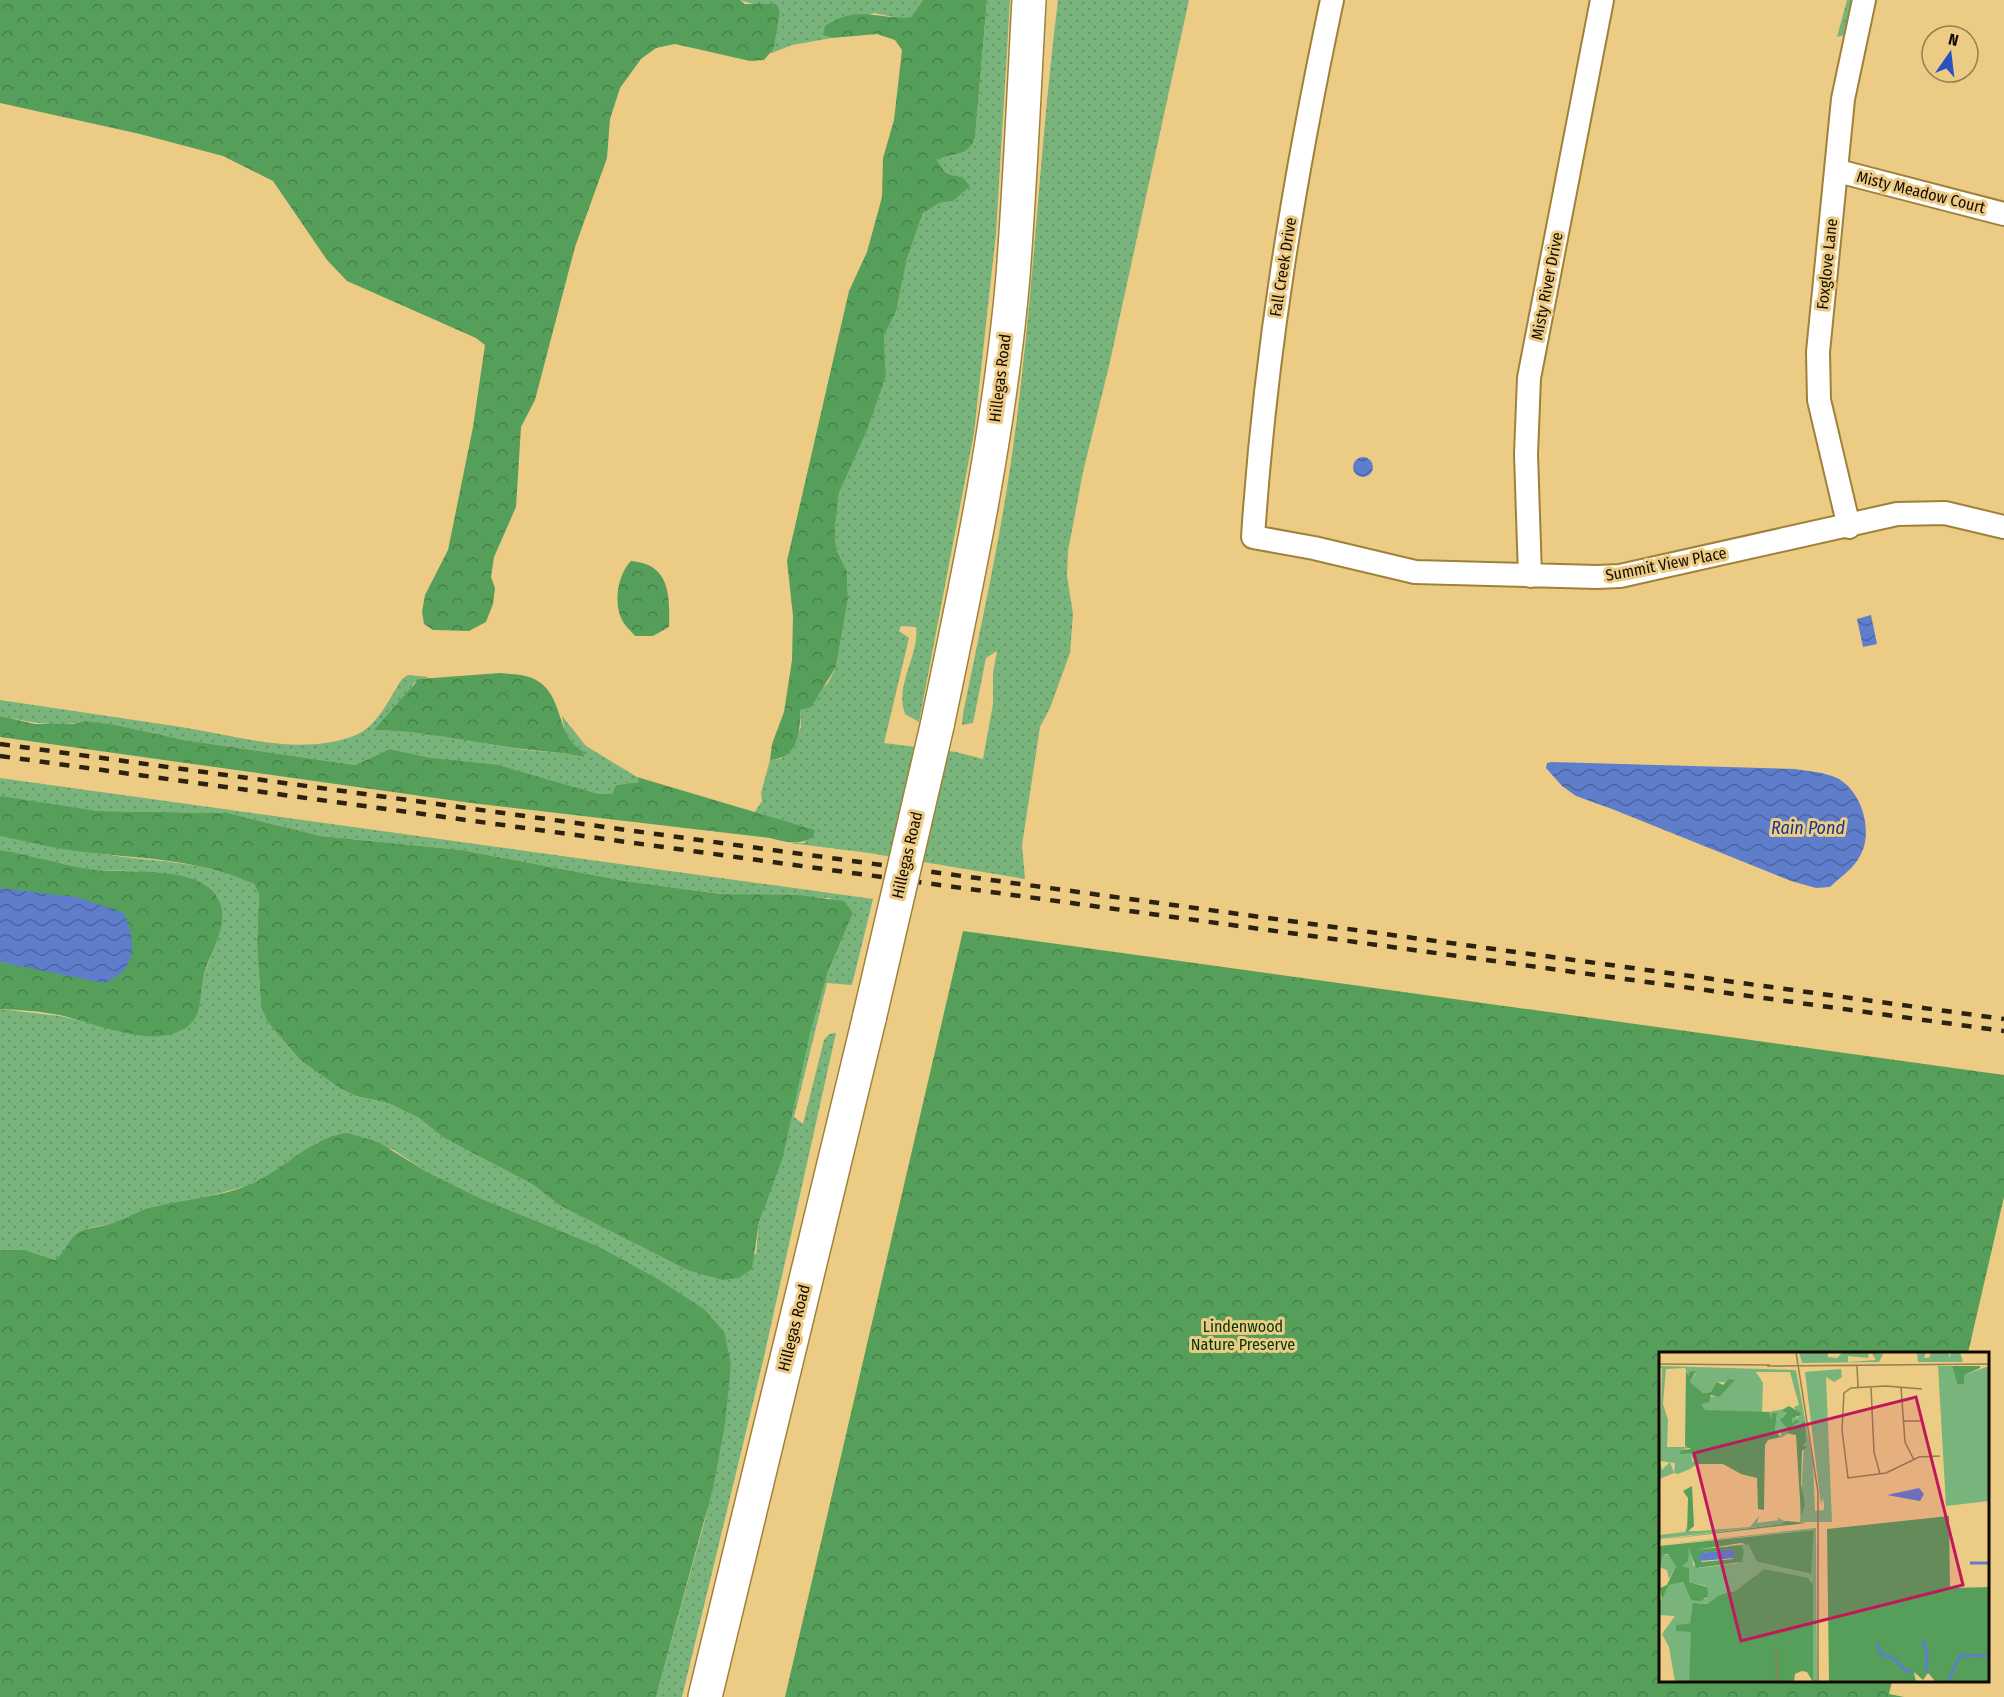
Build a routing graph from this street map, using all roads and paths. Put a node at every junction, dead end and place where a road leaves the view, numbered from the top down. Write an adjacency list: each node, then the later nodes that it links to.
1 (1029, 0): 11 (main road, Hillegas Road, bridge)
2 (1332, 0): 9 (street, Fall Creek Drive)
3 (1602, 0): 10 (street, Misty River Drive)
4 (1864, 0): 5 (street, Foxglove Lane)
5 (1838, 171): 6 (street, Misty Meadow Court); 8 (street, Foxglove Lane)
6 (2004, 214)
7 (2004, 526): 8 (street, Summit View Place)
8 (1849, 527): 10 (street, Summit View Place)
9 (1253, 537): 10 (street, Summit View Place)
10 (1530, 576)
11 (705, 1697)

